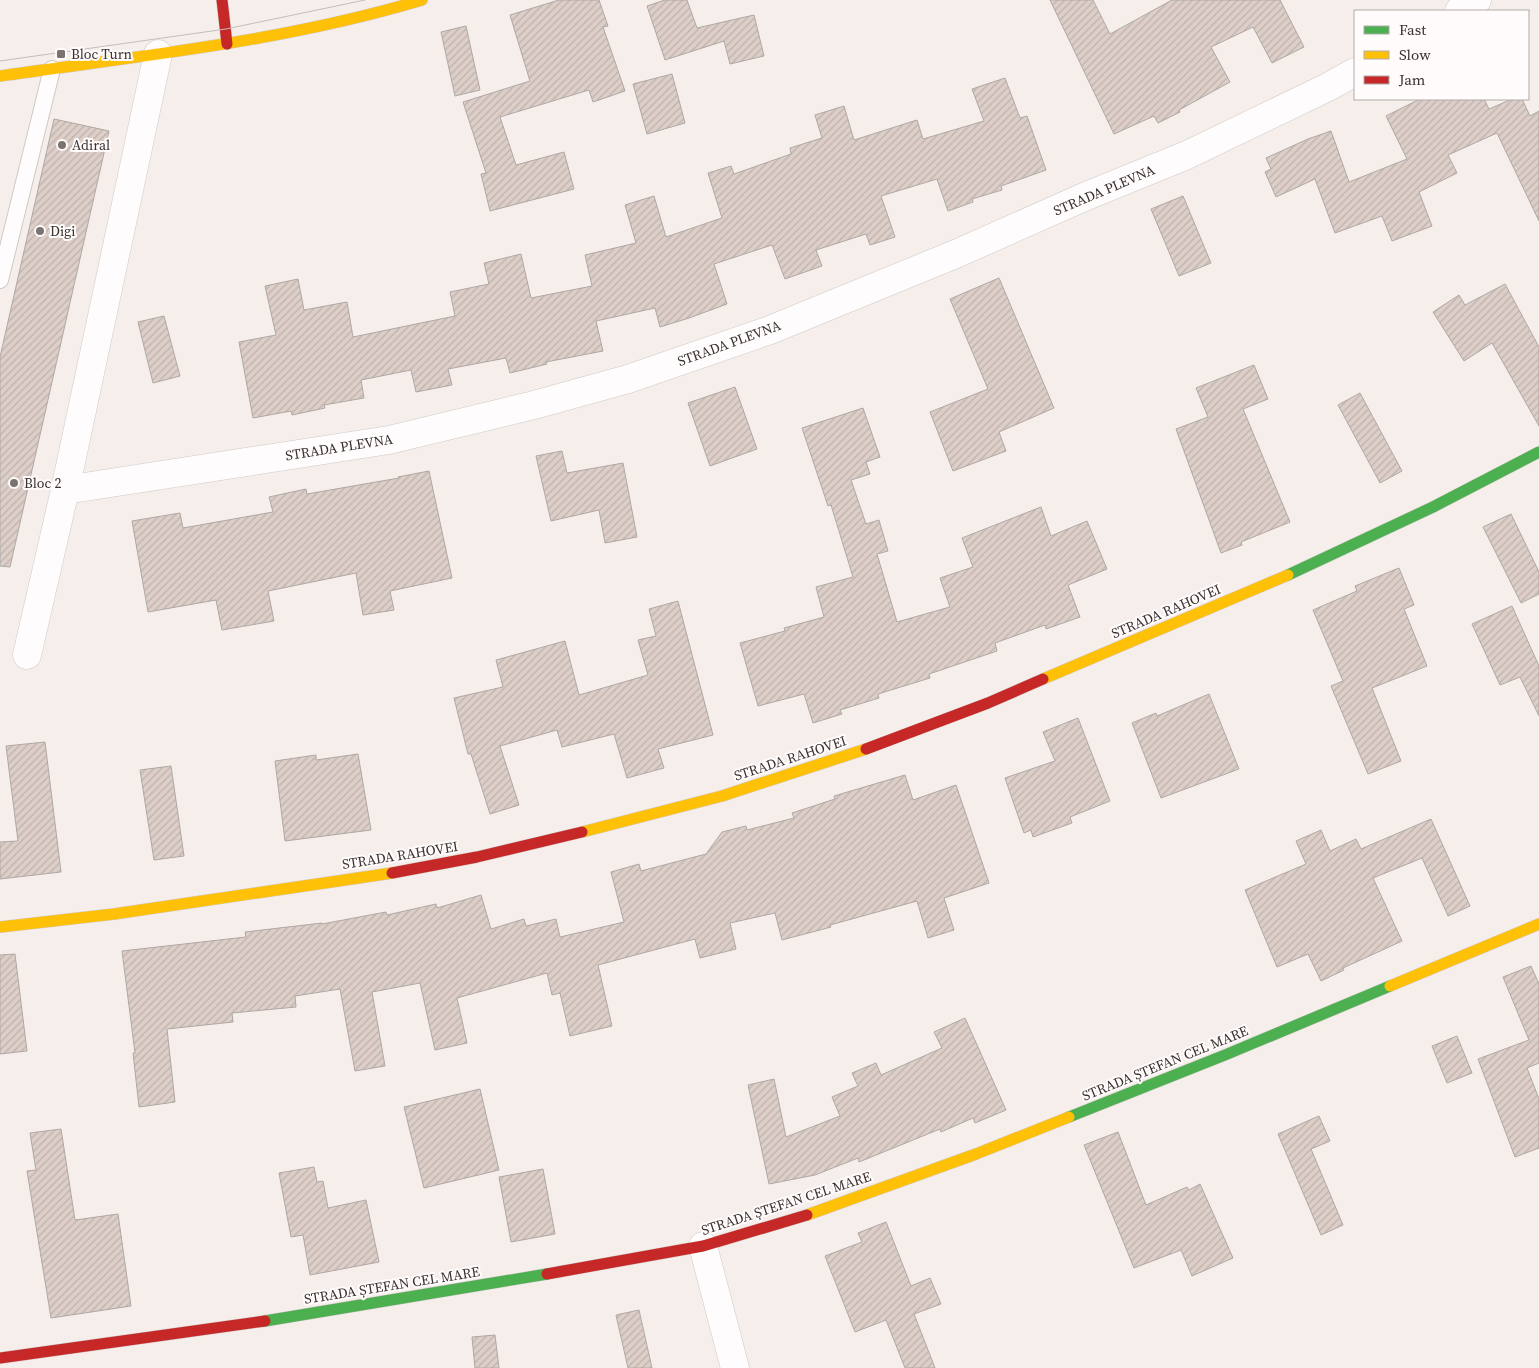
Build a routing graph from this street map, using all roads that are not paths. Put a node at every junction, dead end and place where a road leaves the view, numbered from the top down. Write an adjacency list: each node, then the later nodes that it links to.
1 (222, 0): 5 (street)
2 (422, 0): 5 (street)
3 (1477, 0): 4 (street)
4 (1461, 10)
5 (227, 44): 6 (street)
6 (158, 54): 7 (street); 12 (street)
7 (52, 70): 9 (street); 10 (lane)
8 (1354, 73): 12 (street, STRADA PLEVNA)
9 (0, 76)
10 (0, 280)
11 (1539, 452): 15 (street, STRADA RAHOVEI)
12 (65, 490): 13 (street)
13 (27, 655)
14 (1539, 924): 16 (street, STRADA ȘTEFAN CEL MARE)
15 (0, 927)
16 (702, 1246): 17 (street, STRADA ȘTEFAN CEL MARE); 18 (street)
17 (0, 1358)
18 (735, 1368)

